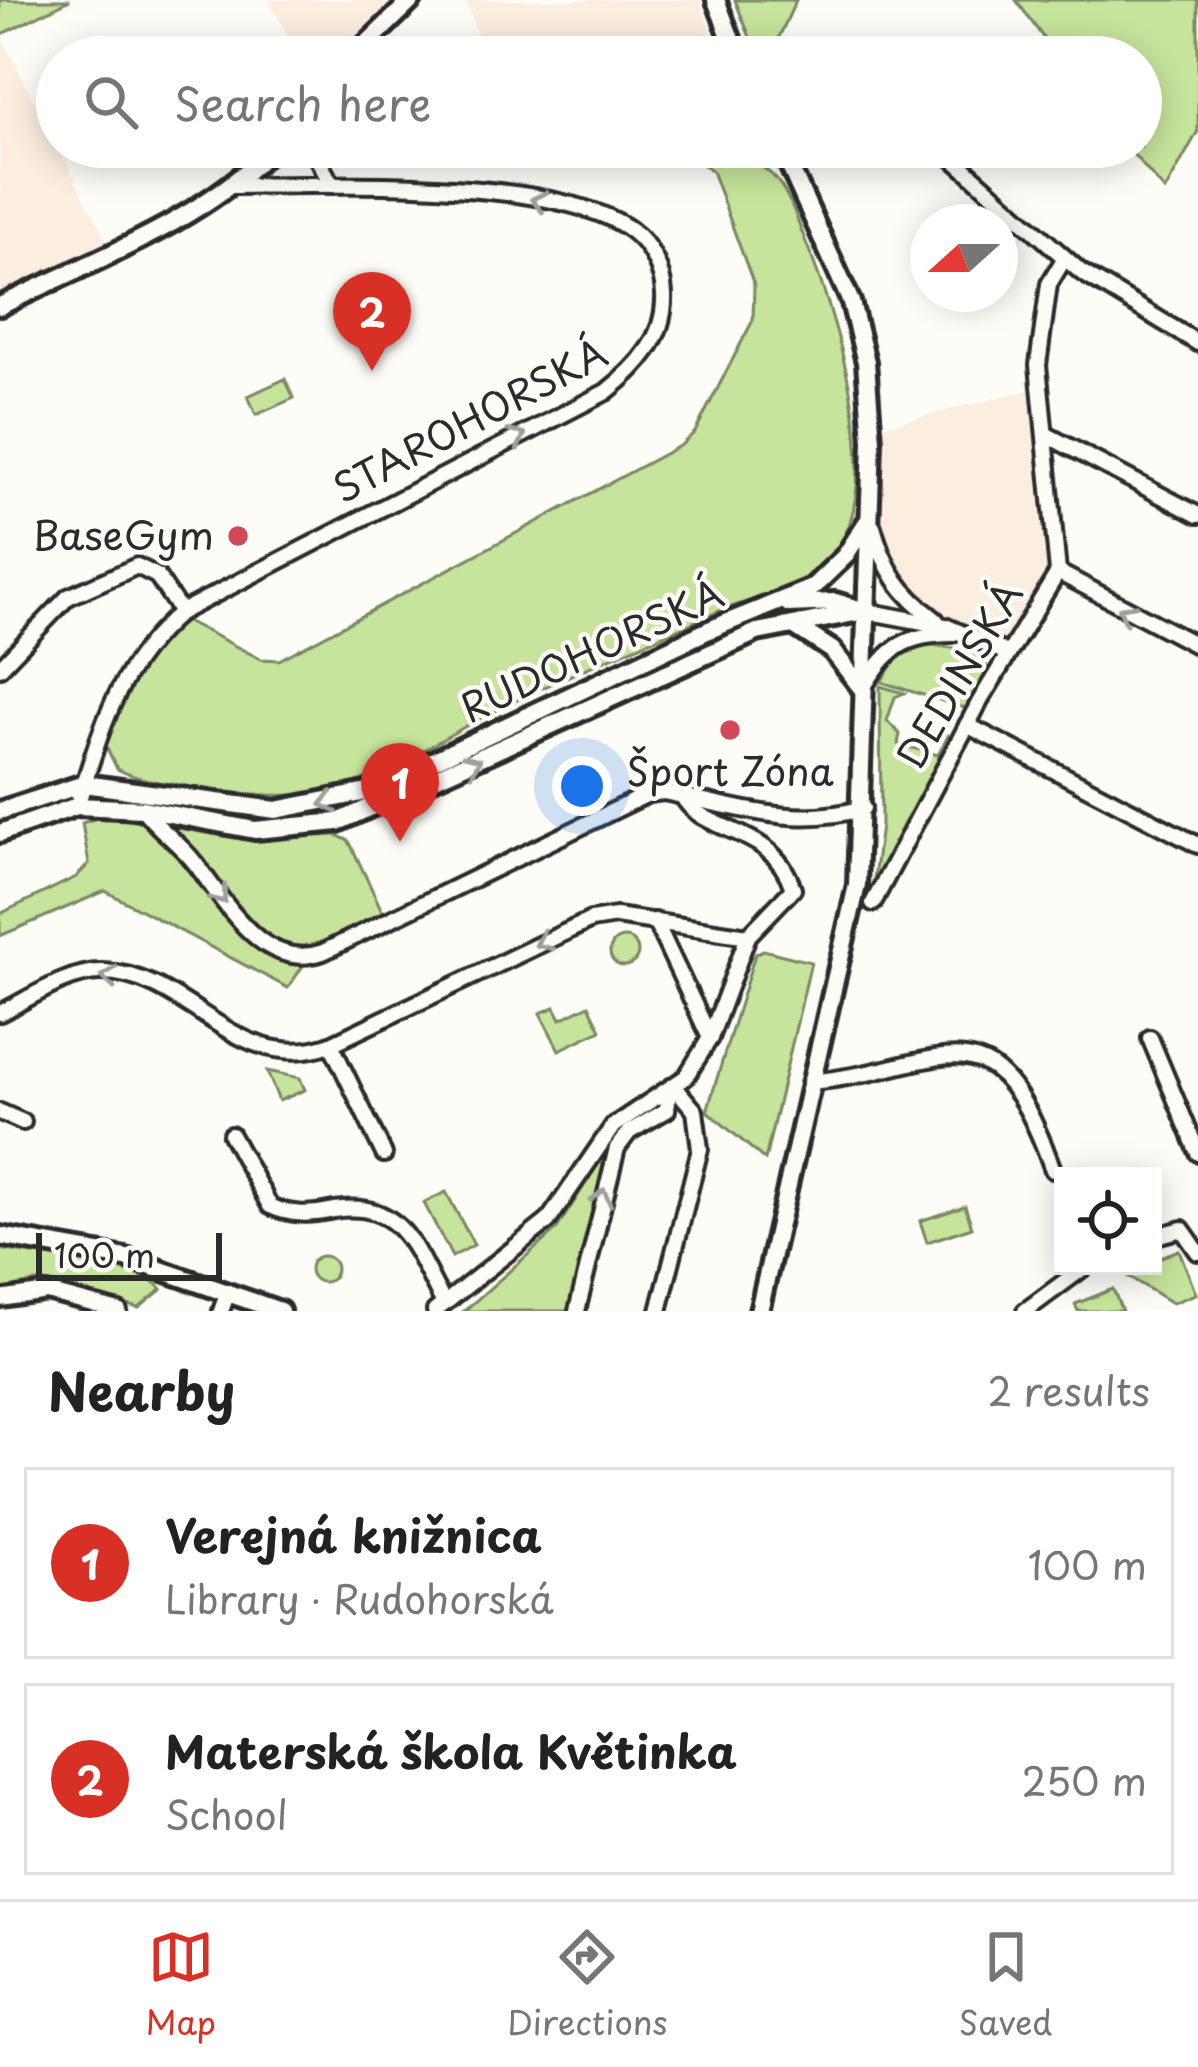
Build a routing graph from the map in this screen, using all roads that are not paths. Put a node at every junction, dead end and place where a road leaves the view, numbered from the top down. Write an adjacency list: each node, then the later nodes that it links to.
1 (412, 0): 3 (street)
2 (716, 0): 4 (street)
3 (375, 36)
4 (730, 36)
5 (250, 168): 10 (street)
6 (323, 168): 9 (street)
7 (791, 168): 16 (street)
8 (963, 168): 11 (street)
9 (332, 185): 10 (street, STAROHORSKÁ); 20 (street, STAROHORSKÁ, one-way to 9)
10 (230, 186): 12 (street)
11 (1064, 259): 13 (street); 14 (street, DEDINSKÁ)
12 (0, 306)
13 (1198, 343)
14 (1045, 434): 15 (street); 17 (street, DEDINSKÁ)
15 (1198, 514)
16 (869, 515): 18 (street, RUDOHORSKÁ); 19 (street); 22 (street)
17 (1058, 572): 24 (street, one-way to 17); 25 (street, DEDINSKÁ)
18 (780, 604): 19 (street, RUDOHORSKÁ); 29 (street, RUDOHORSKÁ, one-way to 29)
19 (865, 611): 21 (street, RUDOHORSKÁ); 22 (street); 27 (street)
20 (182, 612): 26 (street); 29 (street, STAROHORSKÁ)
21 (794, 626): 27 (street); 32 (street, RUDOHORSKÁ, one-way to 21)
22 (945, 626): 23 (street)
23 (961, 634): 25 (street); 27 (street)
24 (1198, 646)
25 (1007, 653): 28 (street, DEDINSKÁ)
26 (0, 668)
27 (862, 690): 33 (street)
28 (967, 725): 36 (street); 37 (street, DEDINSKÁ)
29 (84, 784): 31 (street); 34 (street, RUDOHORSKÁ)
30 (682, 795): 32 (street, one-way to 30); 33 (street); 39 (street)
31 (77, 806): 32 (street, RUDOHORSKÁ); 35 (street, RUDOHORSKÁ)
32 (143, 808)
33 (863, 808): 44 (street)
34 (0, 811)
35 (0, 833)
36 (1198, 844)
37 (873, 903)
38 (655, 921): 39 (street); 42 (street); 43 (street, one-way to 43)
39 (748, 936): 42 (street)
40 (0, 1012): 43 (street, one-way to 40)
41 (1150, 1038): 49 (street)
42 (710, 1039): 45 (street)
43 (331, 1044): 50 (street)
44 (810, 1082): 51 (street); 64 (street)
45 (672, 1088): 58 (street); 62 (street, one-way to 45); 63 (street)
46 (0, 1112): 47 (street)
47 (23, 1122)
48 (230, 1135): 58 (street)
49 (1198, 1153)
50 (385, 1154)
51 (1053, 1170)
52 (1162, 1235): 54 (street)
53 (0, 1236): 56 (street)
54 (1198, 1252)
55 (1074, 1275): 65 (street)
56 (228, 1292): 60 (street); 61 (street)
57 (0, 1298): 59 (street)
58 (440, 1307)
59 (119, 1311)
60 (221, 1311)
61 (280, 1311)
62 (577, 1311)
63 (659, 1311)
64 (758, 1311)
65 (1025, 1311)

